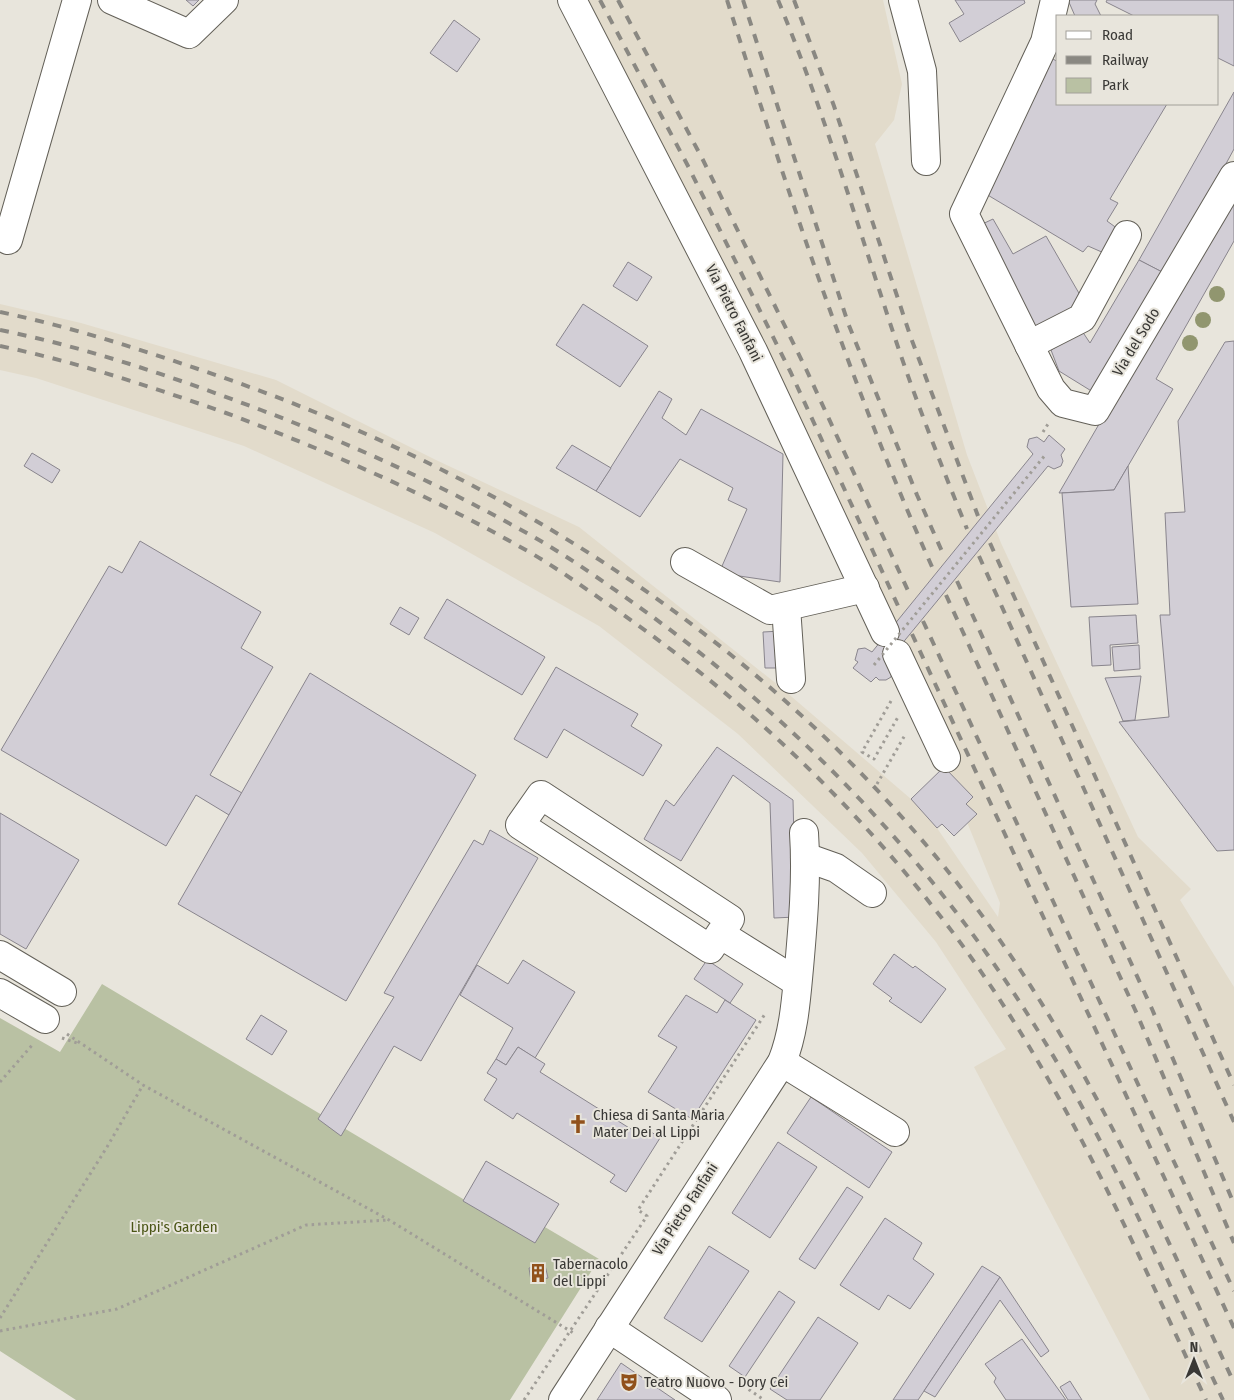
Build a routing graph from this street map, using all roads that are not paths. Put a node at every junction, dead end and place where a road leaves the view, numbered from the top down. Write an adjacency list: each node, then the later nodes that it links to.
1 (77, 0): 10 (street)
2 (112, 0): 3 (street)
3 (224, 0)
4 (572, 0): 13 (street, Via Pietro Fanfani)
5 (904, 0): 7 (street)
6 (1055, 0): 11 (street)
7 (926, 161)
8 (1234, 176): 11 (street, Via del Sodo)
9 (1127, 235): 11 (street)
10 (8, 240)
11 (1027, 340)
12 (685, 562): 14 (street)
13 (866, 588): 14 (street); 16 (street, Via Pietro Fanfani)
14 (786, 607): 15 (street)
15 (791, 679)
16 (946, 758)
17 (872, 893): 20 (street, Via Pietro Fanfani)
18 (720, 934): 18 (street); 20 (street)
19 (0, 955): 21 (street)
20 (797, 982): 24 (street, Via Pietro Fanfani)
21 (62, 992)
22 (0, 993): 23 (street)
23 (47, 1032)
24 (782, 1062): 25 (street); 26 (street, Via Pietro Fanfani)
25 (895, 1132)
26 (603, 1338): 27 (street, Via Pietro Fanfani); 28 (street)
27 (563, 1400)
28 (717, 1400)

